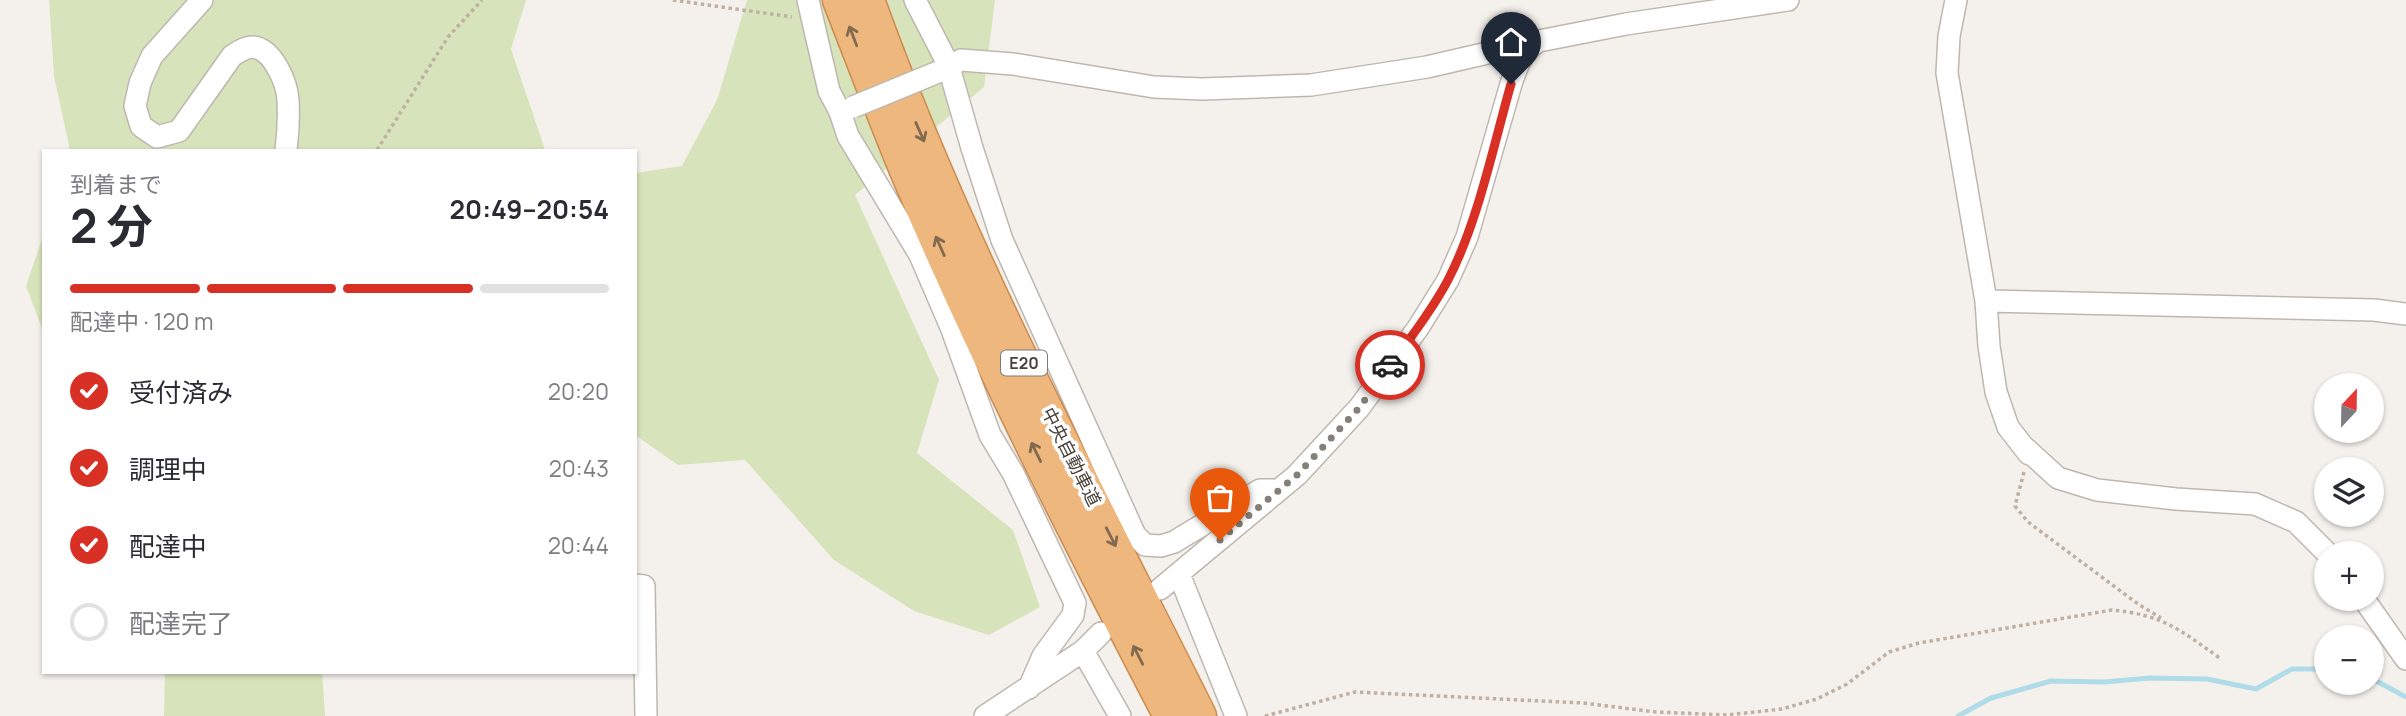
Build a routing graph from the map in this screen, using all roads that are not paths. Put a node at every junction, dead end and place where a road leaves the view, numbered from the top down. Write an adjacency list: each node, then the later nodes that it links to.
1 (202, 0): 11 (street)
2 (839, 0): 27 (highway, 中央自動車道 / E20, one-way to 2)
3 (868, 0): 28 (highway, 中央自動車道 / E20, one-way to 28)
4 (915, 0): 9 (street)
5 (1788, 0): 8 (street)
6 (1956, 0): 12 (street)
7 (810, 10): 10 (street)
8 (1528, 47): 9 (street); 14 (street)
9 (943, 68): 10 (street, bridge); 14 (street)
10 (846, 109): 23 (street)
11 (286, 149)
12 (1986, 301): 13 (street); 15 (street)
13 (2406, 314)
14 (1280, 489): 16 (street)
15 (2315, 541)
16 (1180, 574): 18 (street); 29 (street)
17 (637, 584): 24 (street)
18 (1160, 589)
19 (2372, 611): 22 (street)
20 (1101, 633): 21 (street)
21 (1083, 651): 23 (street); 26 (street)
22 (2406, 659)
23 (1029, 688): 25 (street)
24 (646, 716)
25 (985, 716)
26 (1120, 716)
27 (1170, 716)
28 (1200, 716)
29 (1236, 716)

